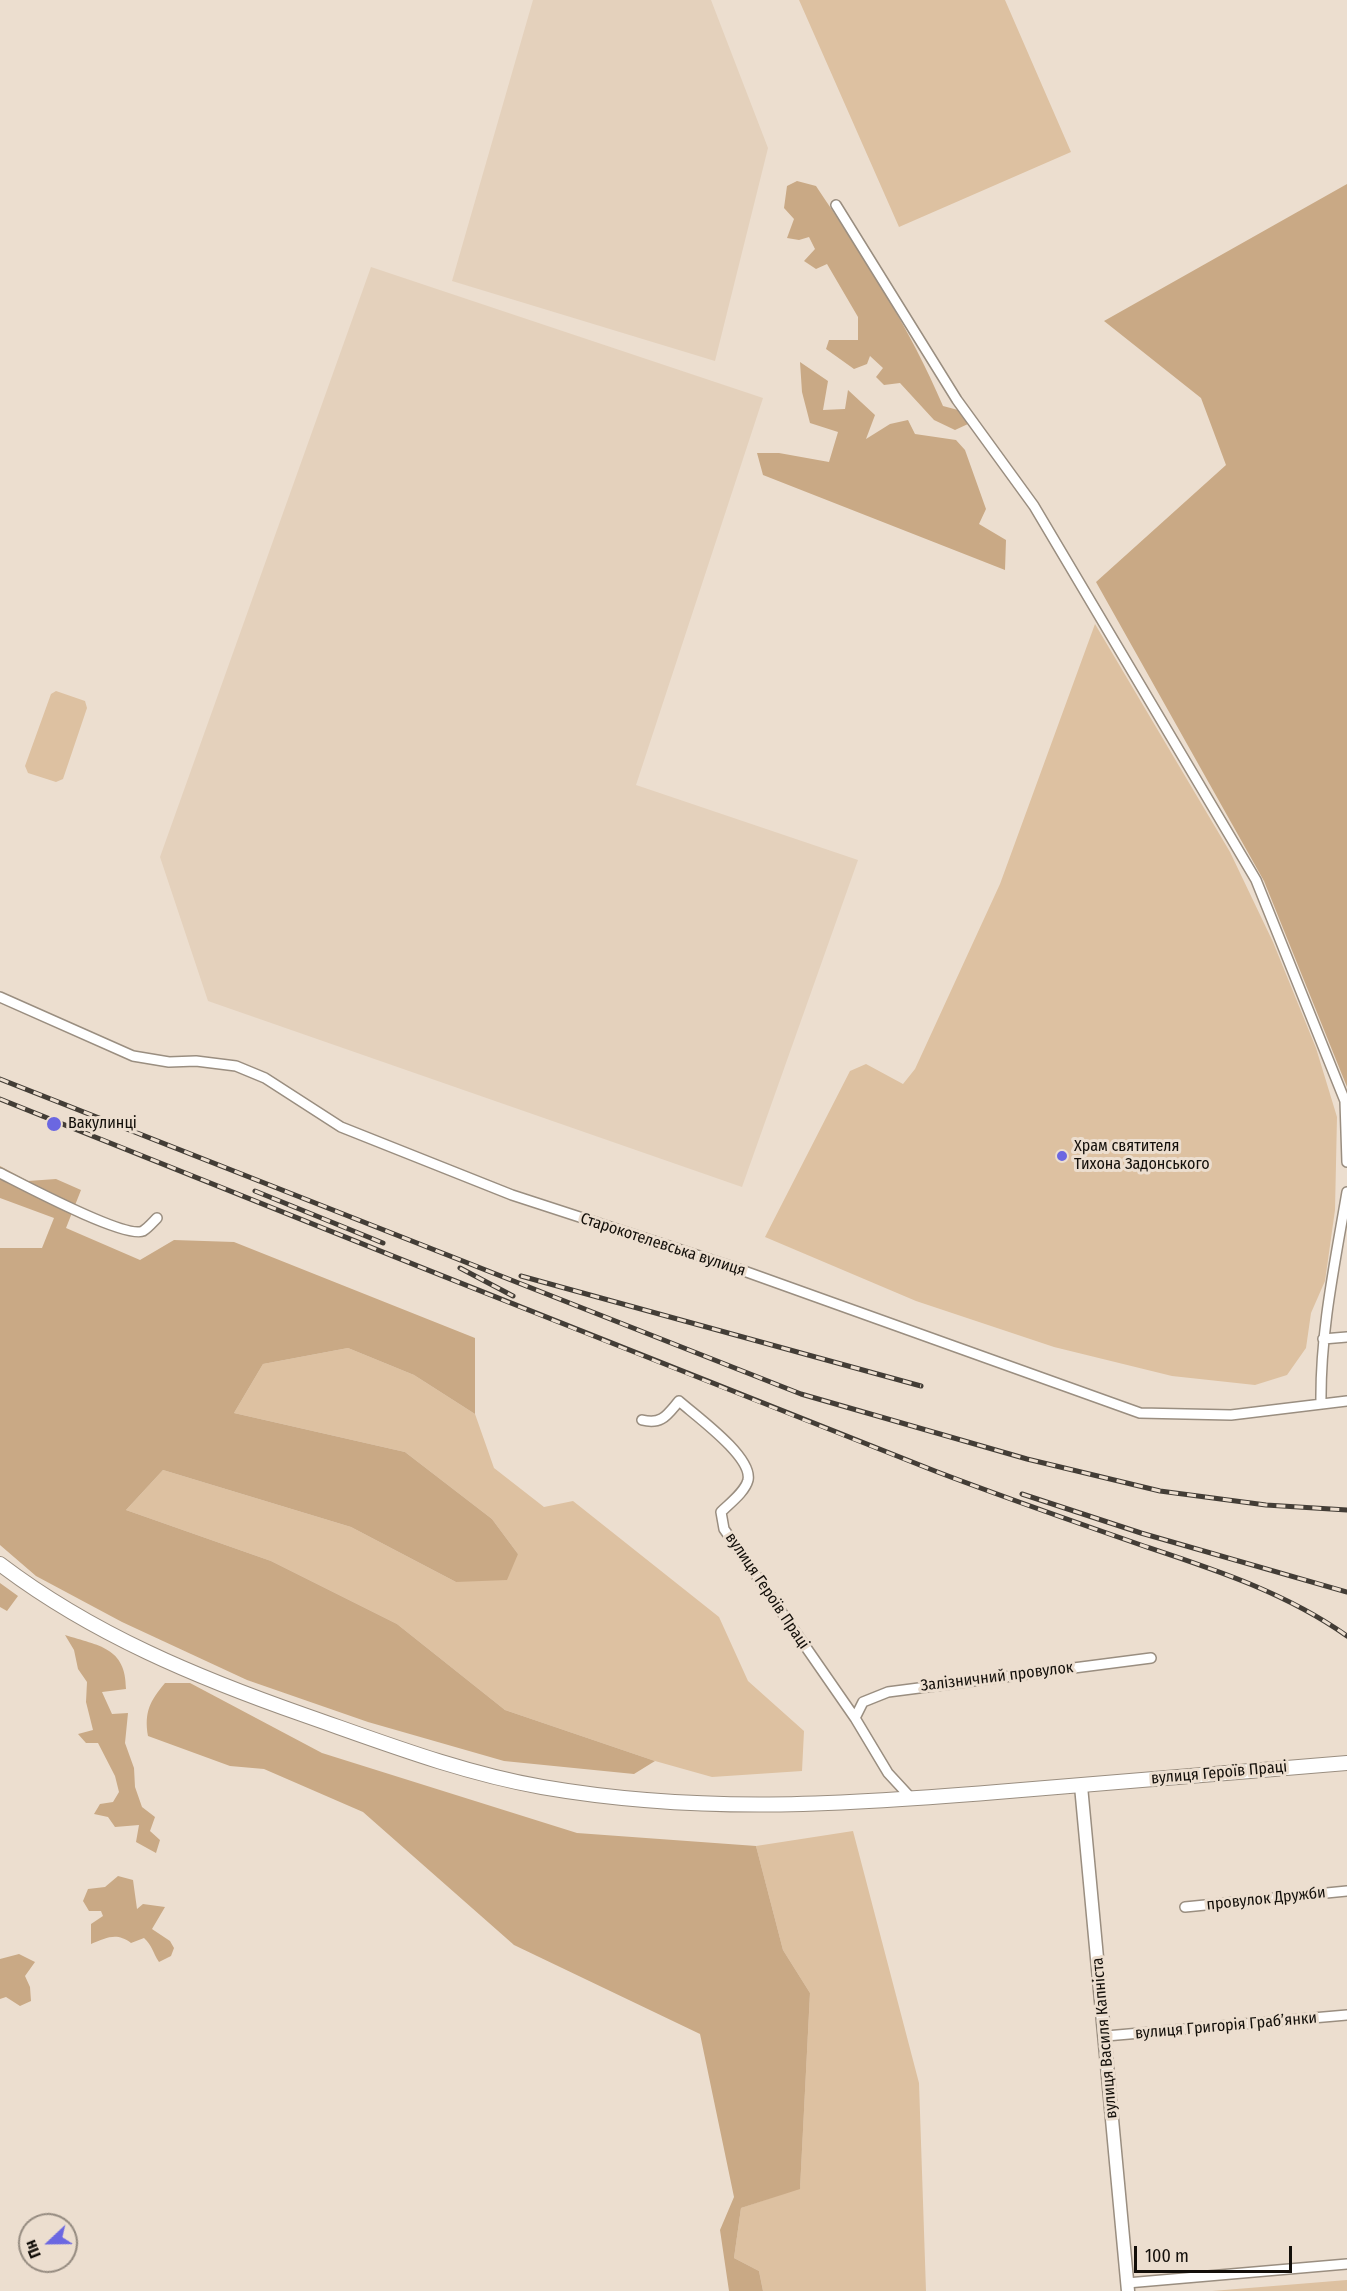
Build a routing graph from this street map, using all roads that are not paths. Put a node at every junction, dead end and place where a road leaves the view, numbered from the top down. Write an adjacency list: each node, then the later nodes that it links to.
1 (836, 205): 3 (street)
2 (0, 997): 10 (street, Старокотелевська вулиця)
3 (1347, 1162)
4 (0, 1173): 6 (street)
5 (1347, 1192): 8 (street)
6 (157, 1218)
7 (1347, 1337): 8 (street)
8 (1323, 1339): 10 (street)
9 (1347, 1401): 10 (street, Старокотелевська вулиця)
10 (1320, 1404)
11 (642, 1420): 14 (street, вулиця Героїв Праці)
12 (0, 1564): 17 (main road, вулиця Героїв Праці)
13 (1151, 1658): 14 (street, Залізничний провулок)
14 (855, 1718): 17 (street, вулиця Героїв Праці)
15 (1347, 1763): 16 (main road, вулиця Героїв Праці)
16 (1081, 1786): 17 (main road, вулиця Героїв Праці); 21 (street, вулиця Василя Капніста)
17 (912, 1799)
18 (1347, 1891): 19 (street, провулок Дружби)
19 (1185, 1907)
20 (1347, 2016): 21 (street, вулиця Григорія Грабʼянки)
21 (1106, 2036): 23 (street, вулиця Василя Капніста)
22 (1347, 2264): 23 (street)
23 (1127, 2287)

